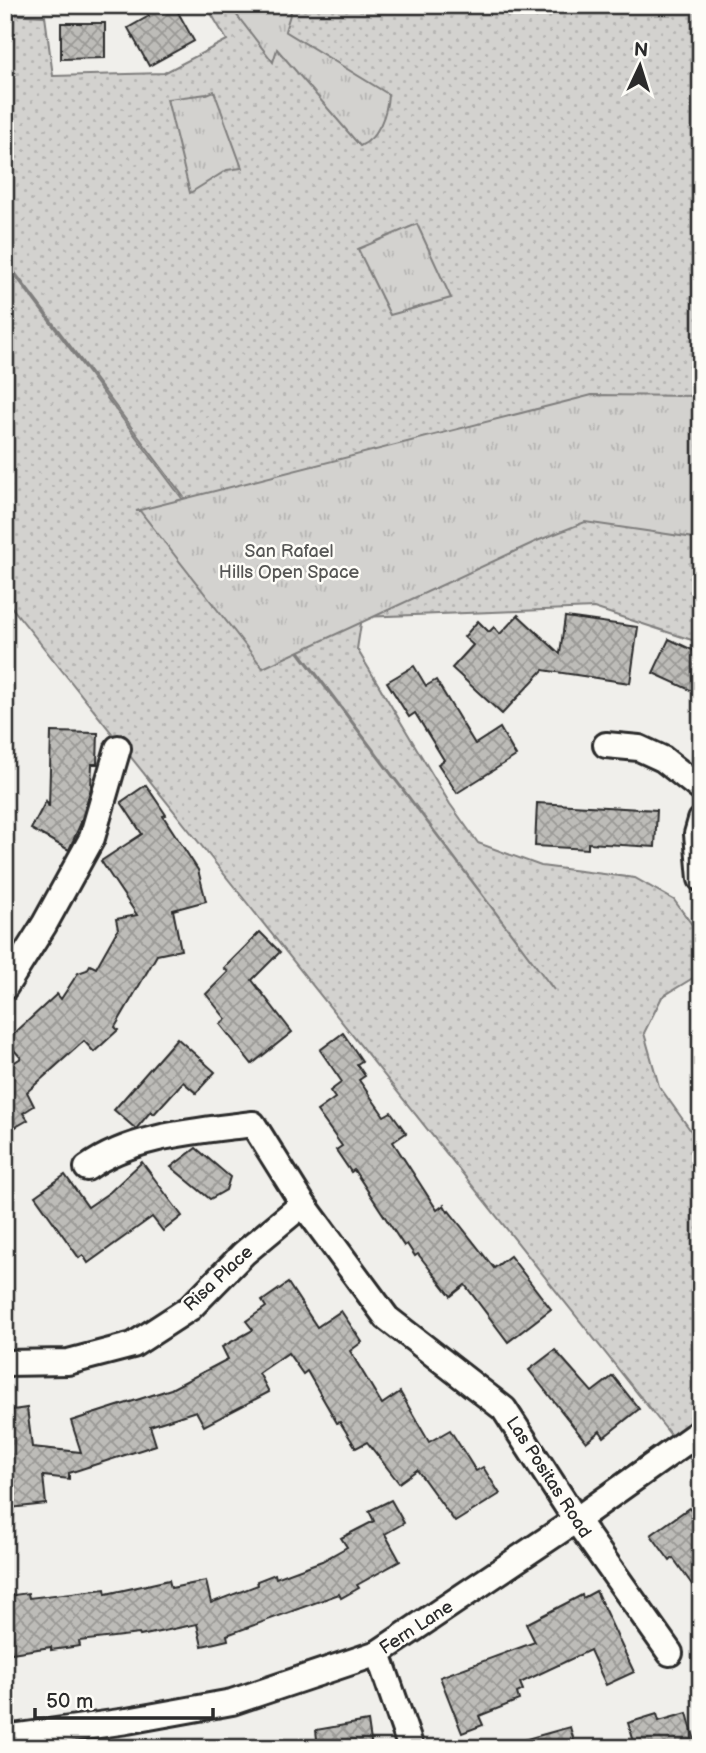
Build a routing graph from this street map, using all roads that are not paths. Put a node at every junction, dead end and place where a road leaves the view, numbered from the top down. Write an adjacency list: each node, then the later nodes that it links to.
1 (606, 745): 3 (street)
2 (118, 748): 6 (street)
3 (701, 789)
4 (701, 820): 5 (street)
5 (701, 879)
6 (5, 987)
7 (87, 1168): 8 (street, Las Positas Road)
8 (303, 1203): 9 (street, Risa Place); 11 (street, Las Positas Road)
9 (5, 1363)
10 (701, 1431): 11 (street, Fern Lane)
11 (576, 1520): 12 (street, Fern Lane); 13 (street, Las Positas Road)
12 (378, 1653): 14 (street, Fern Lane); 15 (street)
13 (670, 1653)
14 (5, 1738)
15 (411, 1748)

